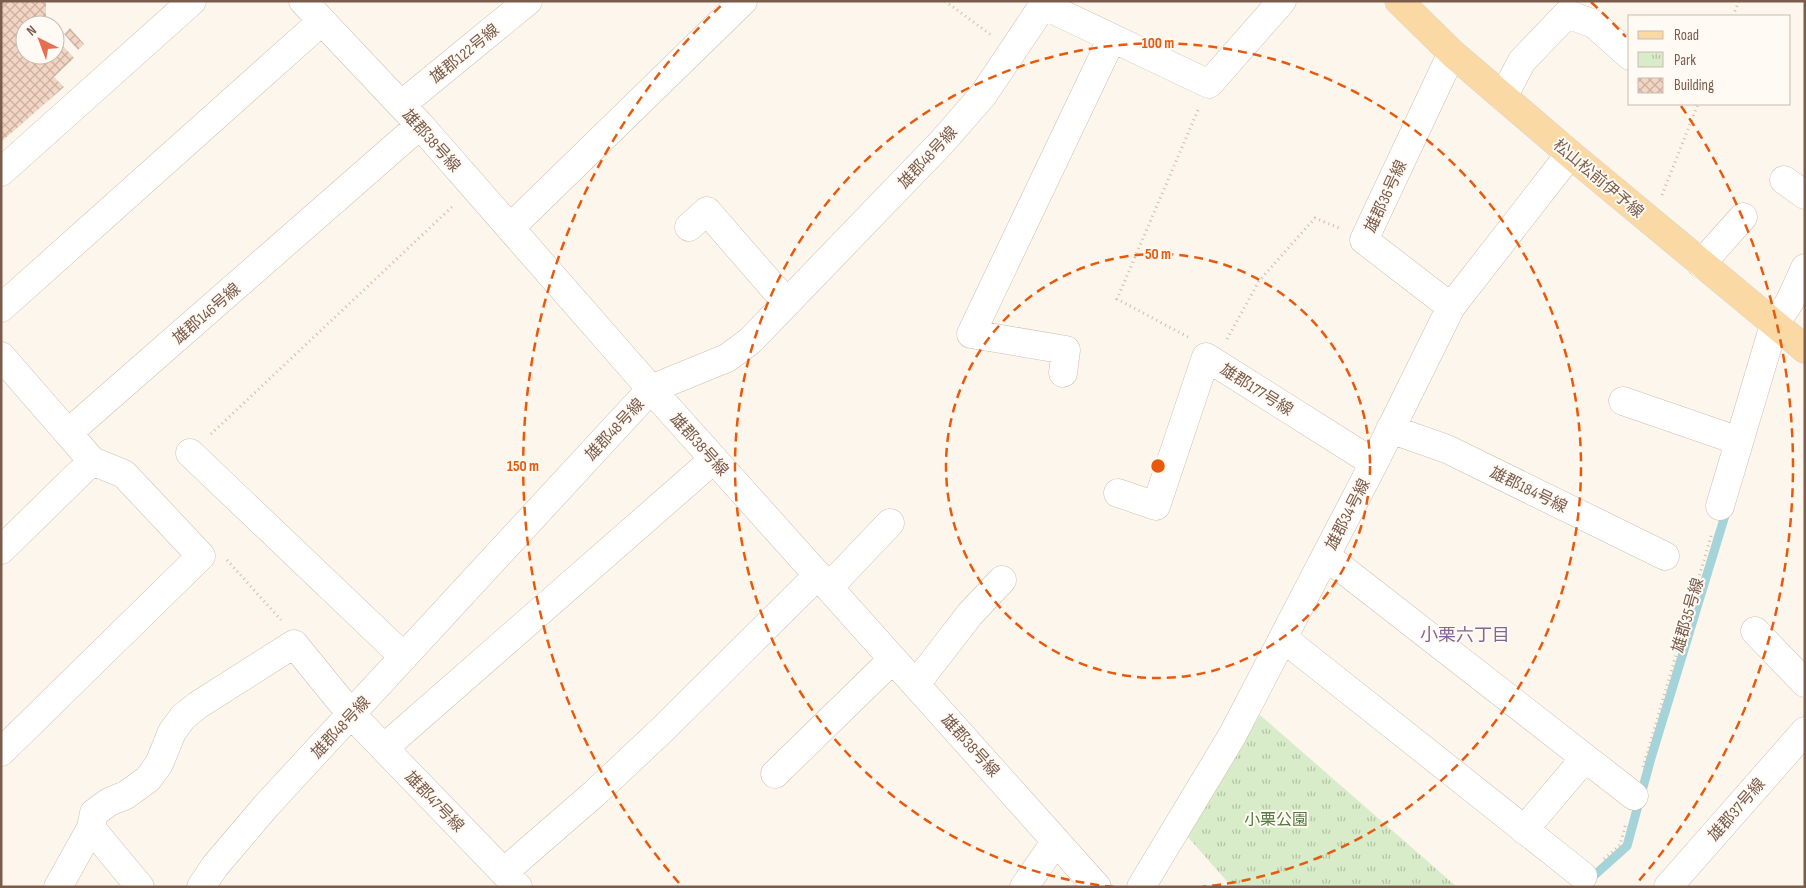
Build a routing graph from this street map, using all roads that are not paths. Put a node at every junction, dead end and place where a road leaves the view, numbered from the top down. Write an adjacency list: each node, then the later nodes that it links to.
1 (192, 1): 15 (street)
2 (528, 1): 12 (street, 雄郡122号線)
3 (743, 1): 18 (street)
4 (1282, 1): 8 (street)
5 (1045, 3): 8 (street); 21 (street, 雄郡48号線)
6 (1404, 3): 9 (main road, 松山松前伊予線)
7 (319, 10): 12 (street, 雄郡38号線); 23 (street)
8 (1112, 38): 27 (street)
9 (1452, 53): 11 (main road, 松山松前伊予線); 22 (street, 雄郡36号線)
10 (1628, 54): 11 (street)
11 (1504, 97): 14 (main road, 松山松前伊予線)
12 (401, 105): 13 (street, 雄郡38号線)
13 (420, 126): 18 (street, 雄郡38号線); 31 (street, 雄郡146号線)
14 (1570, 154): 19 (main road, 松山松前伊予線); 22 (street, 雄郡34号線)
15 (1, 172)
16 (1743, 217): 19 (street)
17 (689, 227): 21 (street)
18 (510, 228): 28 (street, 雄郡38号線)
19 (1700, 264): 24 (main road, 松山松前伊予線)
20 (1805, 268): 24 (street)
21 (787, 303): 28 (street, 雄郡48号線)
22 (1450, 307): 30 (street, 雄郡34号線)
23 (1, 308)
24 (1774, 325): 25 (main road, 松山松前伊予線); 32 (street)
25 (1805, 350)
26 (1, 356): 31 (street)
27 (1063, 372)
28 (651, 389): 34 (street, 雄郡38号線); 47 (street, 雄郡48号線)
29 (1623, 401): 32 (street)
30 (1390, 429): 36 (street, 雄郡34号線); 42 (street, 雄郡184号線)
31 (68, 433): 35 (street)
32 (1739, 441): 38 (street)
33 (190, 453): 47 (street)
34 (714, 459): 44 (street, 雄郡38号線); 53 (street)
35 (92, 461): 40 (street); 54 (street)
36 (1374, 463): 37 (street, 雄郡177号線); 41 (street, 雄郡34号線)
37 (1118, 493)
38 (1720, 506)
39 (890, 523): 44 (street)
40 (1, 550)
41 (1326, 556): 46 (street, 雄郡34号線); 55 (street)
42 (1665, 556)
43 (1002, 580): 50 (street)
44 (823, 581): 48 (street, 雄郡38号線); 62 (street)
45 (1755, 631): 49 (street)
46 (1283, 638): 59 (street); 68 (street, 雄郡34号線)
47 (404, 657): 51 (street, 雄郡48号線)
48 (893, 659): 50 (street, 雄郡38号線); 56 (street)
49 (1805, 683)
50 (916, 684): 60 (street, 雄郡38号線)
51 (351, 714): 53 (street, 雄郡47号線); 58 (street, 雄郡47号線); 65 (street, 雄郡48号線)
52 (1805, 731): 69 (street, 雄郡37号線)
53 (384, 748): 62 (street, 雄郡47号線)
54 (1, 752)
55 (1585, 758): 57 (street); 59 (street)
56 (775, 774)
57 (1634, 796)
58 (91, 828): 63 (street); 64 (street)
59 (1524, 830): 61 (street)
60 (1056, 840): 66 (street); 67 (street, 雄郡38号線)
61 (1583, 876)
62 (511, 879)
63 (58, 887)
64 (140, 887)
65 (201, 887)
66 (1024, 887)
67 (1097, 887)
68 (1141, 887)
69 (1668, 887)

